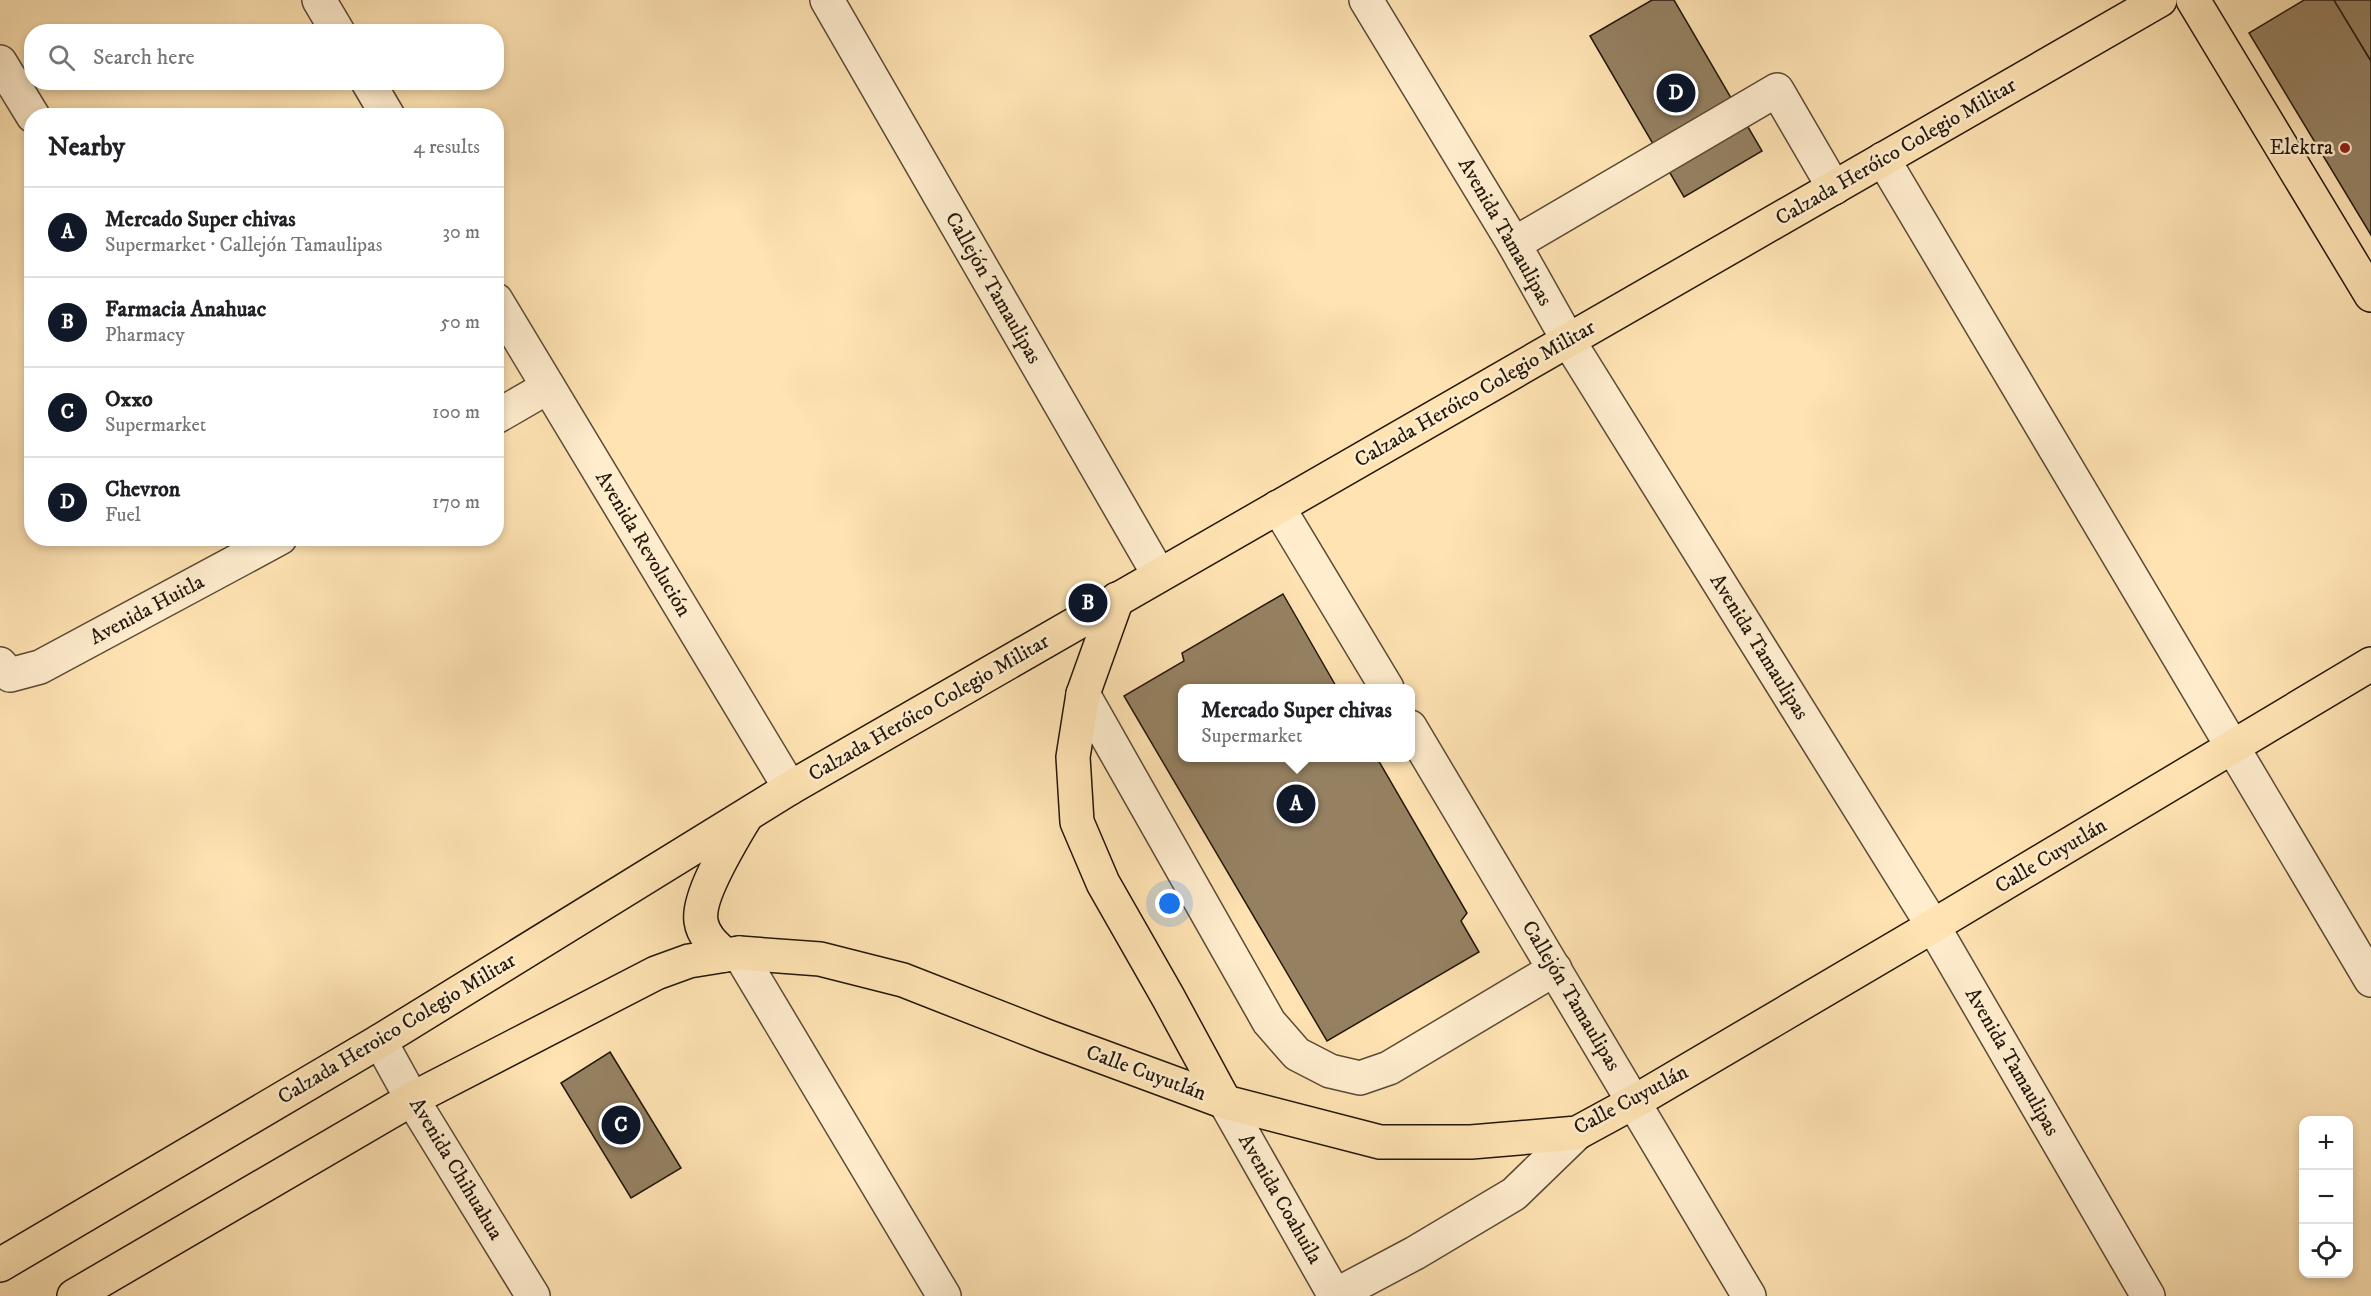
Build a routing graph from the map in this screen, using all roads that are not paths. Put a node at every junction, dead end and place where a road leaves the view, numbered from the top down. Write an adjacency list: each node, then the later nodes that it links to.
1 (319, 0): 6 (street)
2 (827, 0): 21 (street, Callejón Tamaulipas)
3 (1366, 0): 13 (street, Avenida Tamaulipas)
4 (2160, 0): 11 (main road, Calzada Heróico Colegio Militar)
5 (2193, 0): 14 (main road)
6 (333, 24)
7 (0, 62): 9 (street)
8 (373, 90): 10 (street)
9 (28, 108)
10 (383, 108)
11 (1883, 159): 12 (main road, Calzada Heróico Colegio Militar); 28 (street)
12 (1834, 188): 13 (street); 16 (main road, Calzada Heróico Colegio Militar)
13 (1514, 244): 16 (street, Avenida Tamaulipas)
14 (2371, 295)
15 (504, 313): 17 (street, Avenida Revolución)
16 (1568, 340): 19 (main road, Calzada Heróico Colegio Militar); 31 (street, Avenida Tamaulipas)
17 (548, 387): 18 (street); 29 (street, Avenida Revolución)
18 (504, 412)
19 (1278, 507): 21 (main road, Calzada Heróico Colegio Militar); 25 (street)
20 (265, 546): 24 (street, Avenida Huitla)
21 (1160, 575): 22 (main road, Calzada Heróico Colegio Militar)
22 (1117, 599): 26 (main road); 29 (main road, Calzada Heróico Colegio Militar)
23 (2371, 664): 28 (main road, Calle Cuyutlán)
24 (5, 670)
25 (1385, 684)
26 (1083, 694): 33 (street); 37 (main road)
27 (1415, 735): 33 (street, Callejón Tamaulipas)
28 (2232, 748): 31 (main road, Calle Cuyutlán); 34 (street)
29 (790, 788): 30 (main road, Calzada Heroico Colegio Militar)
30 (748, 814): 32 (main road); 35 (main road, Calzada Heroico Colegio Militar)
31 (1933, 926): 38 (main road, Calle Cuyutlán); 46 (street, Avenida Tamaulipas)
32 (732, 954): 36 (main road); 37 (main road, Calle Cuyutlán); 43 (street)
33 (1555, 969): 38 (street, Callejón Tamaulipas)
34 (2371, 980)
35 (380, 1041): 36 (street, Avenida Chihuahua); 40 (main road, Calzada Heroico Colegio Militar)
36 (412, 1098): 41 (main road); 42 (street, Avenida Chihuahua)
37 (1225, 1101): 39 (main road, Calle Cuyutlán); 44 (street, Avenida Coahuila)
38 (1634, 1102): 39 (main road, Calle Cuyutlán); 45 (street, Callejón Tamaulipas)
39 (1577, 1133): 44 (street)
40 (0, 1265)
41 (74, 1296)
42 (534, 1296)
43 (944, 1296)
44 (1335, 1296)
45 (1749, 1296)
46 (2148, 1296)

